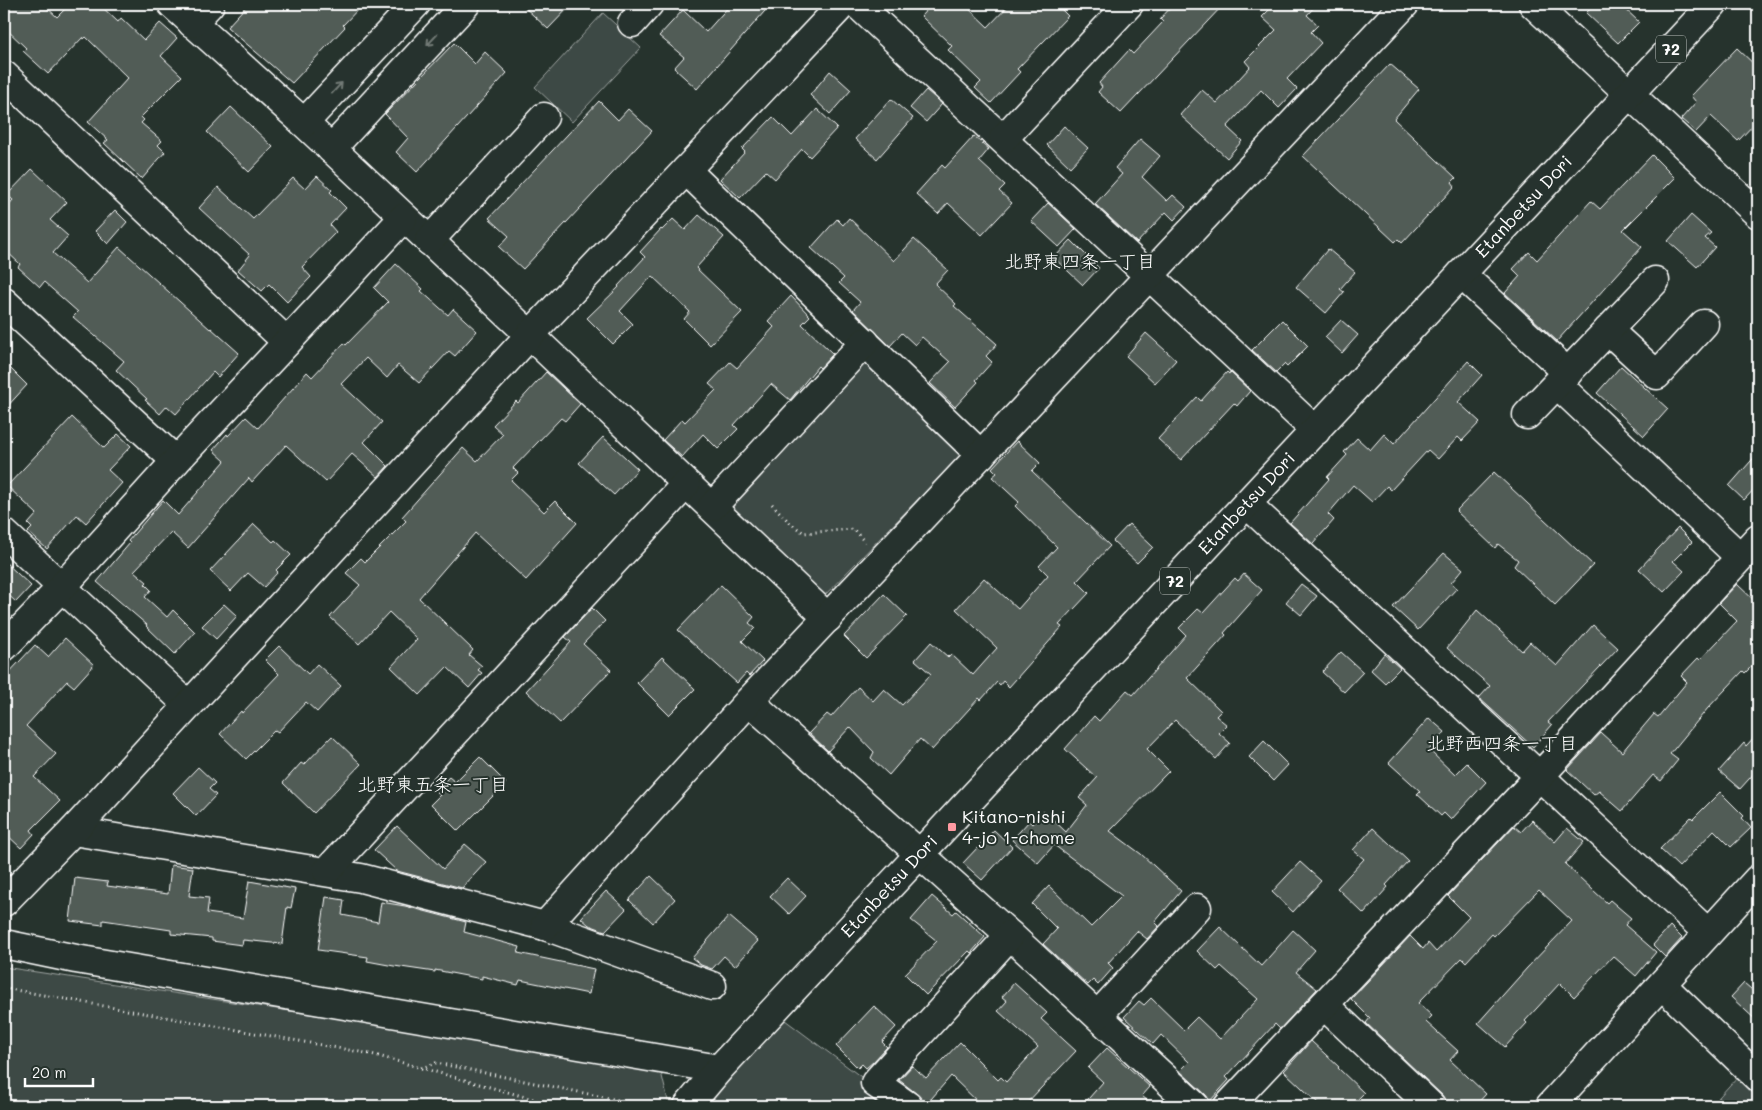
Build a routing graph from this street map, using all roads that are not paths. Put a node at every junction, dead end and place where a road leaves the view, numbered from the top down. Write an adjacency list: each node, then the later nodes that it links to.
1 (172, 4): 10 (street)
2 (416, 4): 14 (street, one-way to 2)
3 (466, 4): 16 (street, one-way to 16)
4 (843, 4): 17 (street)
5 (857, 4): 15 (street)
6 (1129, 4): 15 (street)
7 (1405, 4): 22 (street)
8 (1533, 4): 12 (street)
9 (1712, 4): 12 (street, Etanbetsu Dori / 72)
10 (201, 13): 14 (street)
11 (4, 75): 28 (street)
12 (1630, 94): 18 (street); 21 (street, Etanbetsu Dori / 72)
13 (544, 117): 20 (street)
14 (304, 124): 16 (street)
15 (1002, 139): 22 (street)
16 (331, 149): 19 (street)
17 (686, 170): 27 (street); 29 (street)
18 (1758, 214)
19 (403, 218): 20 (street); 28 (street)
20 (429, 241): 27 (street)
21 (1461, 274): 30 (street); 32 (street, Etanbetsu Dori / 72)
22 (1149, 276): 32 (street); 33 (street)
23 (1655, 281): 26 (street)
24 (4, 302): 34 (street)
25 (1704, 324): 26 (street)
26 (1608, 330): 30 (street)
27 (530, 335): 35 (street); 45 (street)
28 (287, 342): 34 (street)
29 (865, 342): 33 (street); 37 (street)
30 (1563, 378): 31 (street); 40 (street)
31 (1527, 415)
32 (1316, 430): 36 (street, Etanbetsu Dori / 72)
33 (981, 455): 42 (street)
34 (176, 461): 41 (street)
35 (686, 484): 37 (street); 49 (street)
36 (1247, 504): 46 (street); 48 (street, Etanbetsu Dori / 72)
37 (712, 507): 42 (street)
38 (4, 533): 41 (street)
39 (1758, 538): 40 (street)
40 (1740, 557): 46 (street)
41 (62, 588): 43 (street); 45 (street)
42 (828, 618): 44 (street)
43 (4, 647)
44 (749, 701): 48 (street); 53 (street)
45 (188, 705): 47 (street)
46 (1539, 777): 54 (street); 59 (street)
47 (73, 831): 49 (street); 51 (street)
48 (921, 854): 55 (street); 61 (street, Etanbetsu Dori / 72)
49 (327, 871): 53 (street)
50 (1758, 879): 54 (street)
51 (4, 902)
52 (1196, 908): 60 (street)
53 (545, 926): 58 (street)
54 (1708, 934): 57 (street)
55 (1010, 935): 60 (street); 64 (street)
56 (4, 944): 61 (street)
57 (1662, 985): 62 (street); 68 (street)
58 (712, 986)
59 (1324, 1006): 66 (street); 67 (street)
60 (1098, 1015): 65 (street)
61 (720, 1069): 63 (street, 72)
62 (1758, 1078)
63 (688, 1106)
64 (908, 1106)
65 (1195, 1106)
66 (1228, 1106)
67 (1431, 1106)
68 (1550, 1106)

